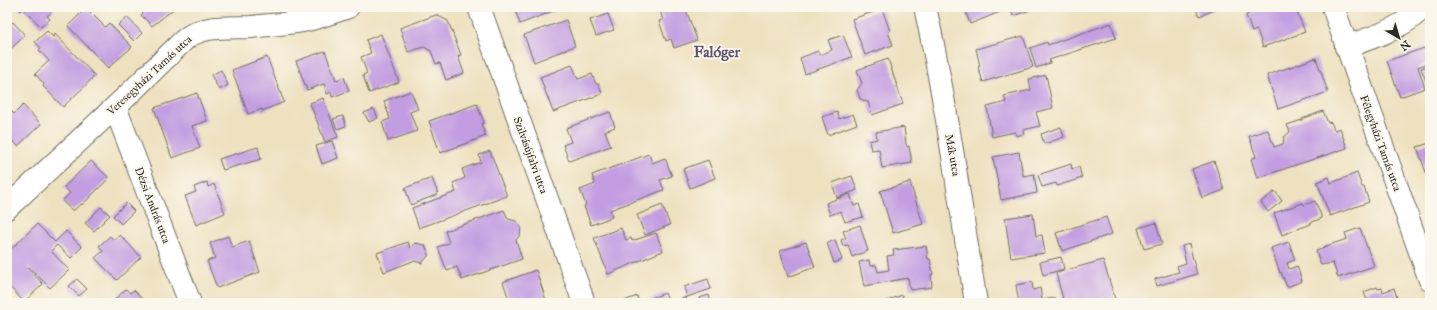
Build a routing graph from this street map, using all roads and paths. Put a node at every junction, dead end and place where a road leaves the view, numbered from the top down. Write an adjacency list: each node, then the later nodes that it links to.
1 (348, 7): 6 (street, Veresegyházi Tamás utca)
2 (479, 7): 13 (street, Szilvásújfalvi utca)
3 (925, 7): 14 (street, Mák utca)
4 (1333, 7): 7 (street, Félegyházi Tamás utca)
5 (1423, 7): 7 (street)
6 (282, 15): 8 (street, Veresegyházi Tamás utca)
7 (1346, 47): 10 (street, Félegyházi Tamás utca)
8 (115, 107): 9 (street, Veresegyházi Tamás utca); 12 (street, Dézsi András utca)
9 (7, 208)
10 (1423, 239): 11 (street, Félegyházi Tamás utca)
11 (1430, 280)
12 (190, 303)
13 (584, 303)
14 (976, 303)

